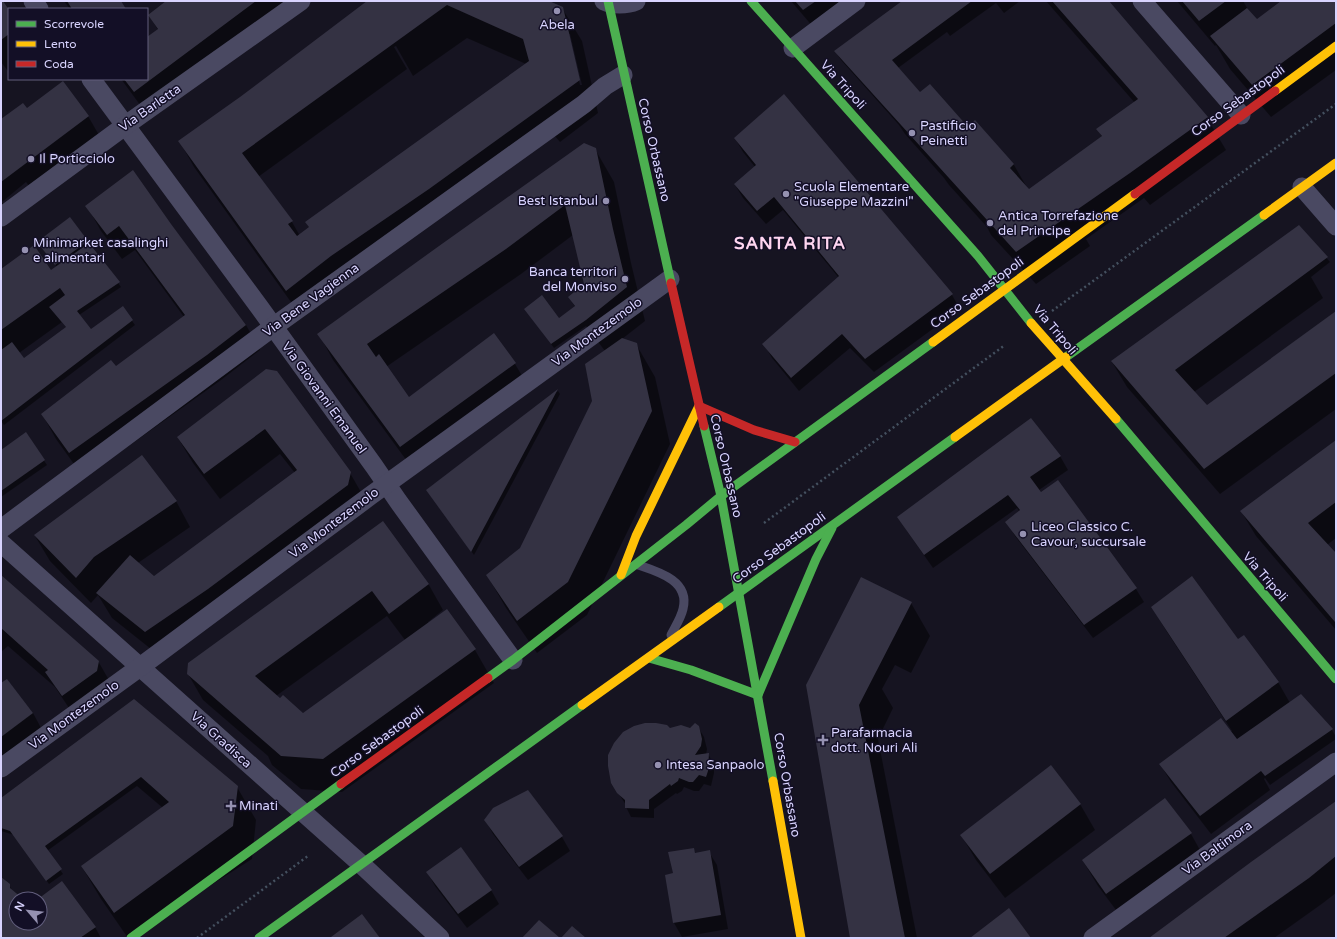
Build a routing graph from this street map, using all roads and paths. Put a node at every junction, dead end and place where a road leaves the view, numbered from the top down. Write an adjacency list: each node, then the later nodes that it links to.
1 (301, 1): 13 (street, Via Barletta)
2 (636, 1): 6 (street)
3 (751, 1): 8 (street, Via Tripoli)
4 (856, 1): 8 (street)
5 (1142, 1): 12 (street)
6 (608, 2): 9 (street, Corso Orbassano)
7 (1336, 46): 12 (street, Corso Sebastopoli)
8 (792, 48): 19 (street, Via Tripoli)
9 (623, 75): 18 (street, Corso Orbassano); 21 (street, Via Bene Vagienna)
10 (92, 80): 13 (street, Via Giovanni Emanuel)
11 (1336, 104): 20 (path)
12 (1241, 115): 19 (street, Corso Sebastopoli)
13 (126, 125): 16 (street, Via Barletta); 21 (street, Via Giovanni Emanuel)
14 (1336, 163): 15 (street, Corso Sebastopoli)
15 (1302, 187): 17 (street); 23 (street, Corso Sebastopoli)
16 (1, 217)
17 (1336, 226)
18 (670, 279): 24 (street, Corso Orbassano); 26 (street, Via Montezemolo)
19 (1005, 290): 23 (street, Via Tripoli); 25 (street, Corso Sebastopoli)
20 (1052, 311)
21 (273, 327): 26 (street, Via Giovanni Emanuel); 30 (street, Via Bene Vagienna)
22 (1005, 345): 28 (path)
23 (1063, 359): 29 (street, Corso Sebastopoli); 39 (street, Via Tripoli)
24 (699, 406): 25 (street); 27 (street, Corso Orbassano); 33 (street)
25 (795, 442): 27 (street, Corso Sebastopoli)
26 (386, 484): 37 (street, Via Giovanni Emanuel); 38 (street, Via Montezemolo)
27 (720, 496): 32 (street, Corso Sebastopoli); 34 (street, Corso Orbassano)
28 (764, 523)
29 (833, 525): 34 (street, Corso Sebastopoli); 40 (street)
30 (1, 529)
31 (1, 543): 38 (street, Via Gradisca)
32 (635, 564): 33 (street, Corso Sebastopoli); 35 (lane, Corso Sebastopoli)
33 (620, 576): 37 (street, Corso Sebastopoli)
34 (739, 593): 35 (street, Corso Sebastopoli); 40 (street, Corso Orbassano)
35 (665, 646): 36 (street, Corso Sebastopoli)
36 (649, 658): 40 (street); 45 (street, Corso Sebastopoli)
37 (513, 660): 43 (street, Corso Sebastopoli)
38 (140, 667): 42 (street, Via Montezemolo); 43 (street, Via Gradisca)
39 (1336, 679)
40 (758, 695): 51 (street, Corso Orbassano)
41 (1336, 762): 46 (street, Via Baltimora)
42 (1, 768)
43 (302, 812): 45 (street, Via Gradisca); 47 (street, Corso Sebastopoli)
44 (308, 856): 48 (path)
45 (360, 864): 49 (street, Corso Sebastopoli); 50 (street, Via Gradisca)
46 (1098, 937)
47 (131, 938)
48 (197, 938)
49 (259, 938)
50 (440, 938)
51 (801, 938)

